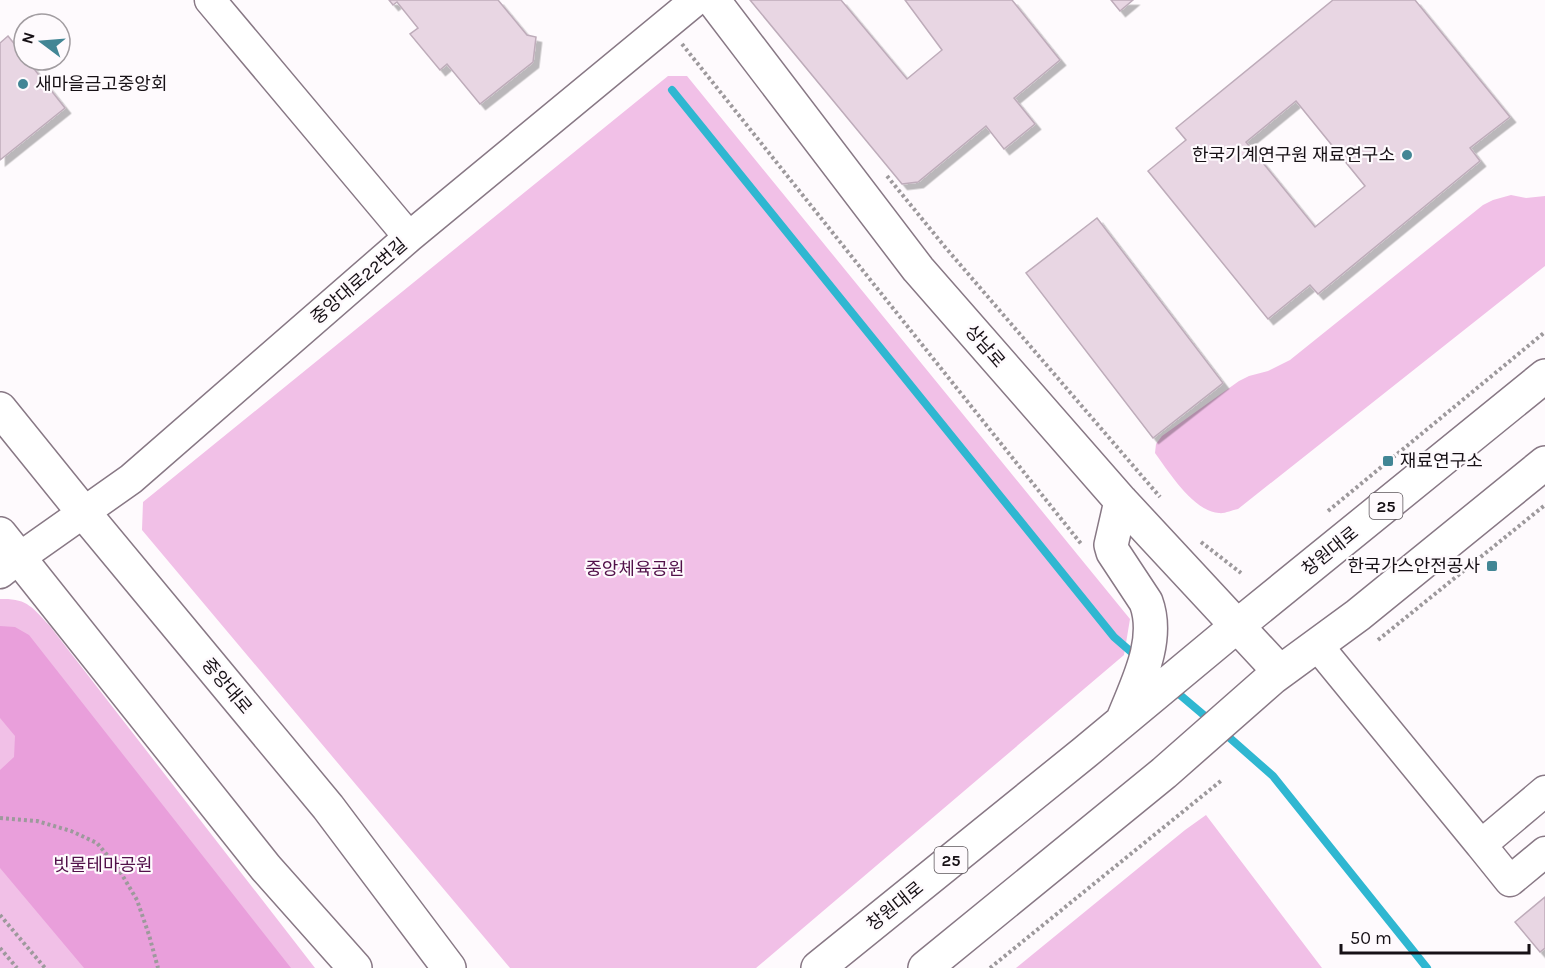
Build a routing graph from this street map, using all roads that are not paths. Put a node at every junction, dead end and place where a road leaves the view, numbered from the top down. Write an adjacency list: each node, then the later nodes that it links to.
1 (210, 0): 4 (street)
2 (696, 0): 4 (street, 중앙대로22번길)
3 (713, 0): 8 (main road, 상남로)
4 (409, 237): 9 (street, 중앙대로22번길)
5 (1545, 376): 11 (main road, 창원대로 / 25)
6 (0, 409): 9 (main road, 중앙대로)
7 (1545, 463): 12 (main road)
8 (1121, 501): 11 (main road, 상남로); 14 (main road)
9 (84, 513): 10 (street, 중앙대로22번길); 19 (main road, 중앙대로)
10 (6, 555): 18 (main road)
11 (1232, 630): 13 (main road, 상남로); 14 (main road, 25)
12 (1317, 645): 13 (main road); 16 (street)
13 (1276, 675): 21 (main road)
14 (1122, 721): 20 (main road, 창원대로 / 25)
15 (1545, 791): 16 (street)
16 (1481, 844): 17 (street)
17 (1545, 852)
18 (355, 968)
19 (449, 968)
20 (818, 968)
21 (925, 968)

